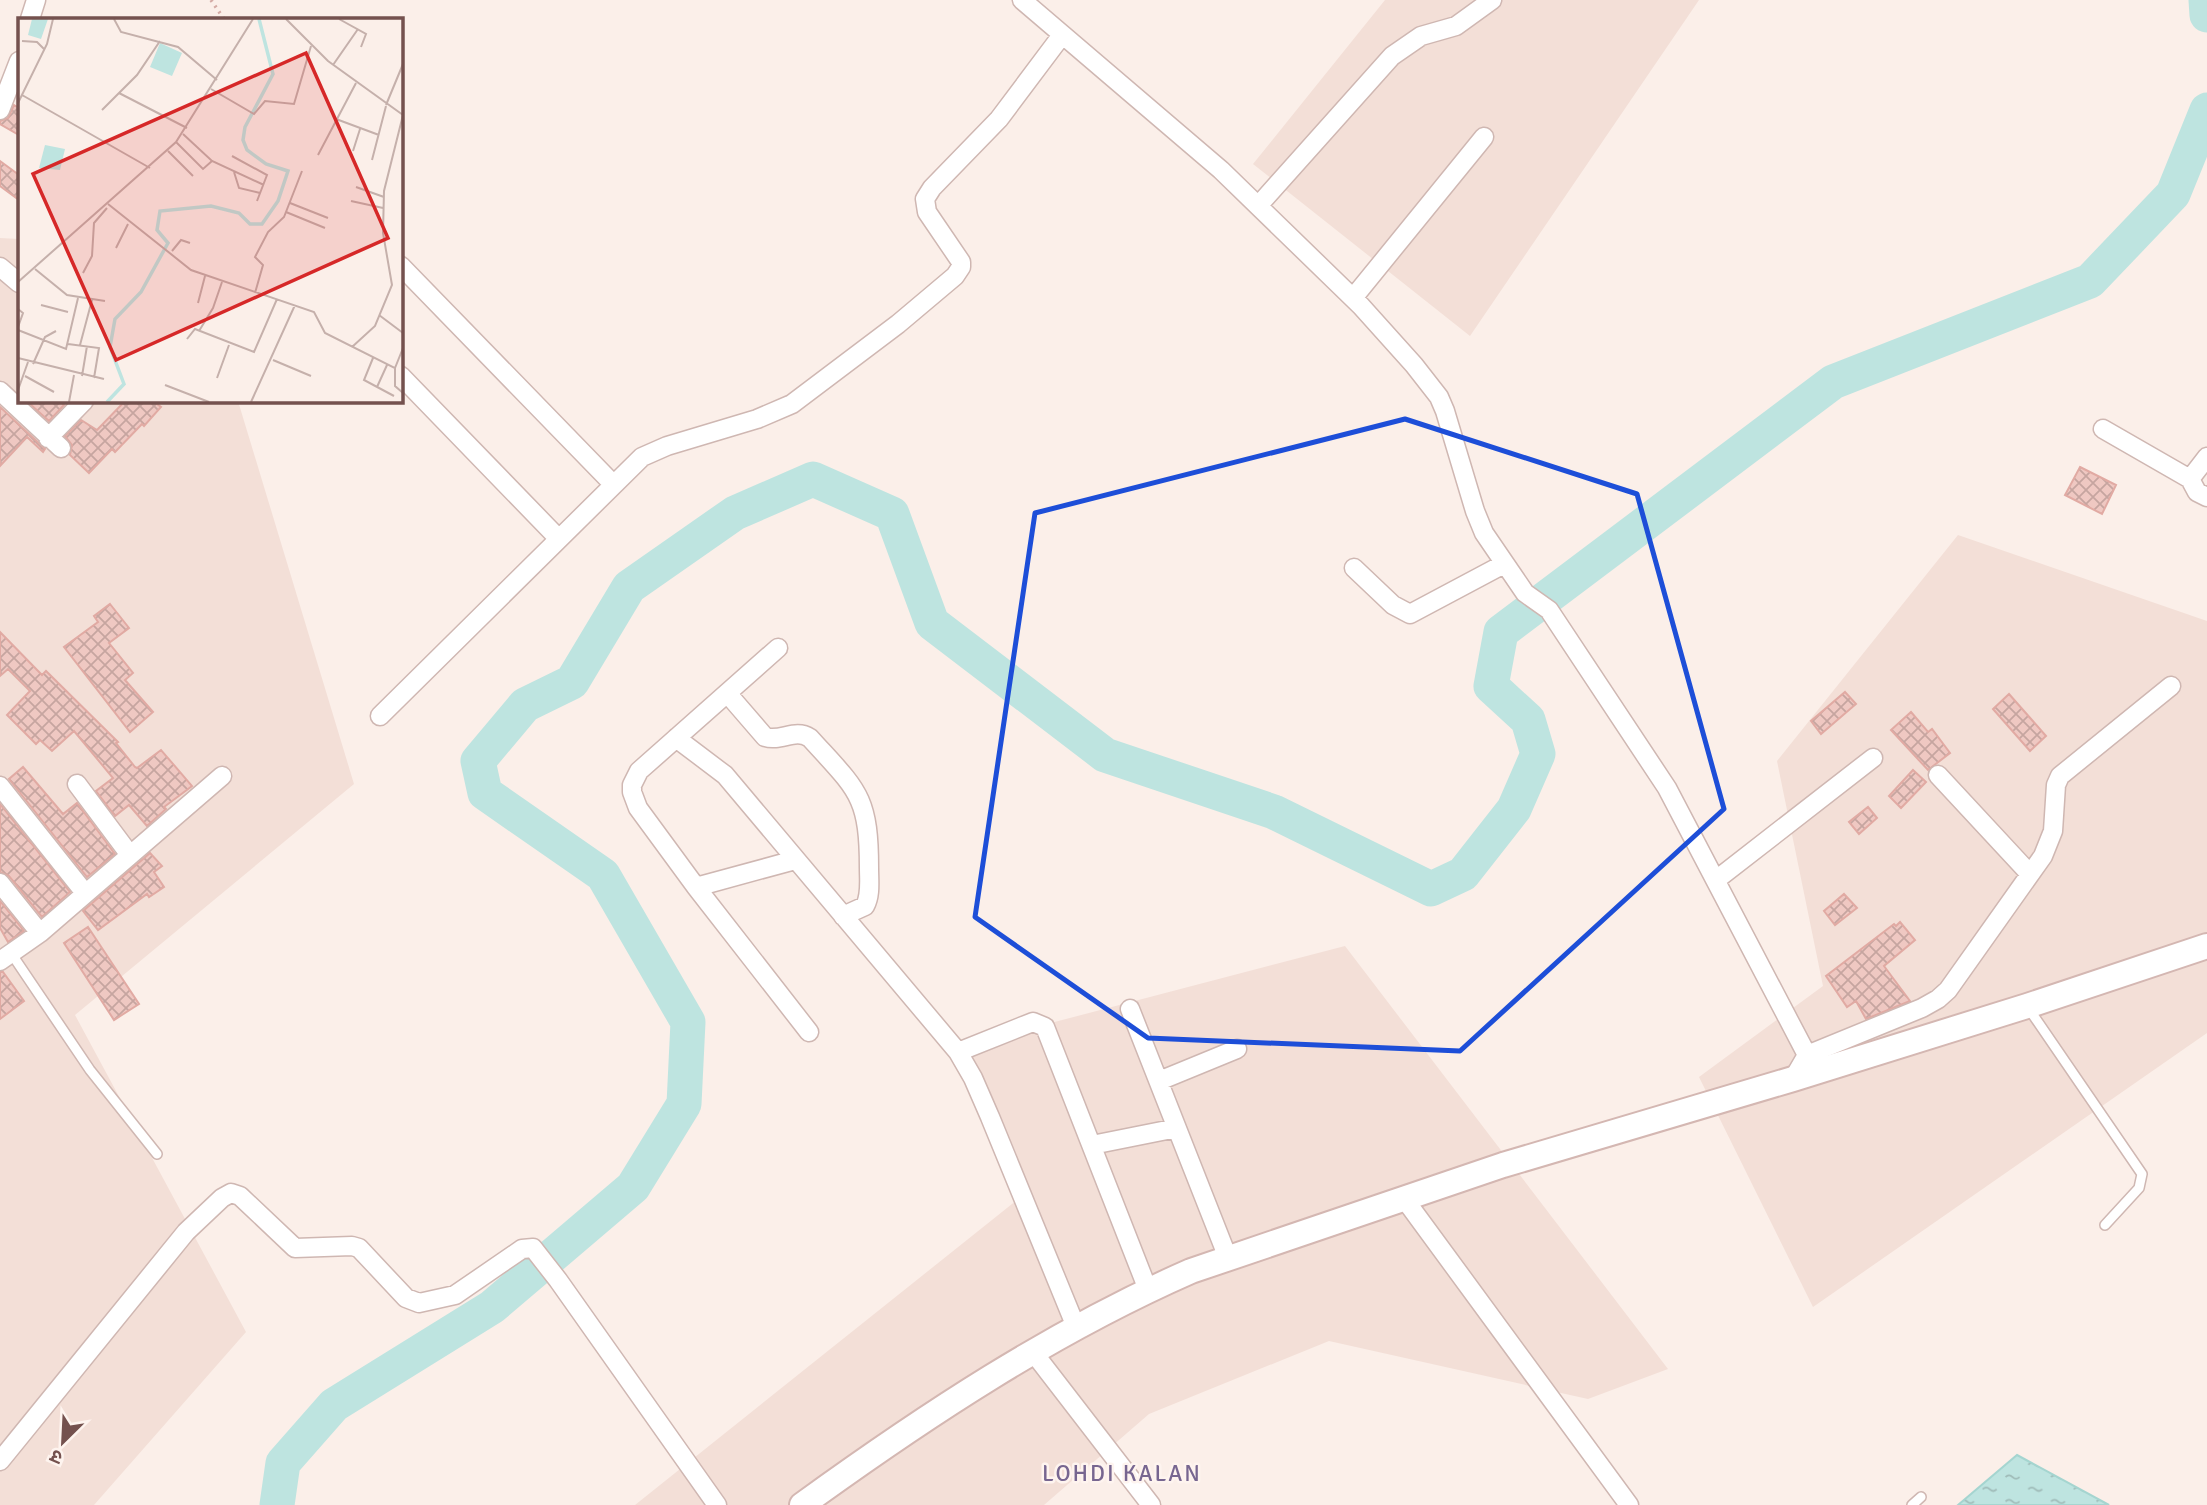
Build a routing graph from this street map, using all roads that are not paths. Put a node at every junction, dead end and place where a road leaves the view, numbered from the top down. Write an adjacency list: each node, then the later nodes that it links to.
1 (1022, 0): 3 (street)
2 (1492, 0): 7 (street)
3 (1062, 35): 7 (street); 18 (street)
4 (18, 64): 5 (street)
5 (0, 110)
6 (1484, 137): 11 (street)
7 (1258, 206): 11 (street)
8 (0, 267): 10 (street)
9 (402, 267): 18 (street)
10 (18, 282)
11 (1353, 298): 21 (street)
12 (402, 377): 20 (street)
13 (0, 391): 14 (street)
14 (84, 402)
15 (2103, 429): 17 (street)
16 (2207, 457): 17 (street)
17 (2189, 479): 19 (street)
18 (613, 484): 20 (street)
19 (2207, 497)
20 (559, 538): 26 (street)
21 (1504, 564): 22 (street); 36 (street)
22 (1354, 568)
23 (778, 648): 25 (street)
24 (2171, 686): 35 (street)
25 (727, 693): 27 (street); 40 (street)
26 (380, 716)
27 (676, 738): 34 (street); 38 (street)
28 (1873, 758): 36 (street)
29 (1938, 775): 35 (street)
30 (222, 776): 33 (street)
31 (77, 784): 33 (street)
32 (0, 786): 39 (street)
33 (130, 855): 39 (street)
34 (795, 860): 38 (street); 40 (street)
35 (2030, 874): 49 (street)
36 (1716, 880): 49 (street)
37 (0, 883): 41 (street)
38 (695, 887): 46 (street)
39 (85, 893): 41 (street)
40 (842, 916): 48 (street)
41 (40, 933): 43 (street)
42 (2207, 946): 44 (street)
43 (6, 957): 54 (lane)
44 (2027, 1006): 50 (street); 56 (lane)
45 (1130, 1009): 51 (street)
46 (809, 1032)
47 (1237, 1049): 51 (street)
48 (958, 1052): 53 (street); 59 (street)
49 (1807, 1055): 50 (street)
50 (1793, 1079): 55 (street)
51 (1159, 1081): 52 (street)
52 (1177, 1128): 53 (street); 57 (street)
53 (1092, 1145): 58 (street)
54 (157, 1154)
55 (1403, 1197): 57 (street); 66 (street)
56 (2105, 1224)
57 (1228, 1258): 58 (street)
58 (1148, 1290): 59 (street)
59 (1076, 1328): 60 (street)
60 (1033, 1352): 64 (street); 65 (street)
61 (0, 1461): 63 (street)
62 (1921, 1497): 67 (lane)
63 (717, 1505)
64 (802, 1505)
65 (1151, 1505)
66 (1629, 1505)
67 (1912, 1505)

